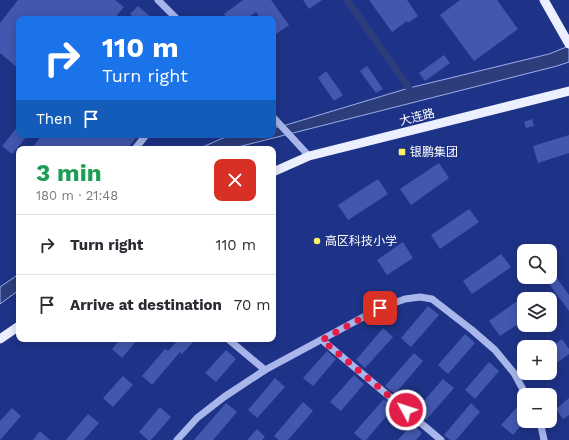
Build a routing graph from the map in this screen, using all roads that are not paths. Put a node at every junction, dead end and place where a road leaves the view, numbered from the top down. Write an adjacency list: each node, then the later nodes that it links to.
1 (158, 0): 3 (street)
2 (544, 0): 4 (main road)
3 (174, 16)
4 (569, 44)
5 (569, 91): 9 (main road, 大连路)
6 (276, 120): 9 (street)
7 (143, 138): 8 (street)
8 (137, 146)
9 (309, 156): 10 (main road, 大连路)
10 (276, 171)
11 (16, 328): 12 (main road)
12 (0, 339)
13 (322, 340): 15 (street); 16 (street); 19 (street)
14 (232, 342): 15 (street)
15 (265, 370): 18 (street)
16 (522, 388)
17 (541, 428): 20 (street)
18 (176, 440)
19 (441, 440)
20 (544, 440)

